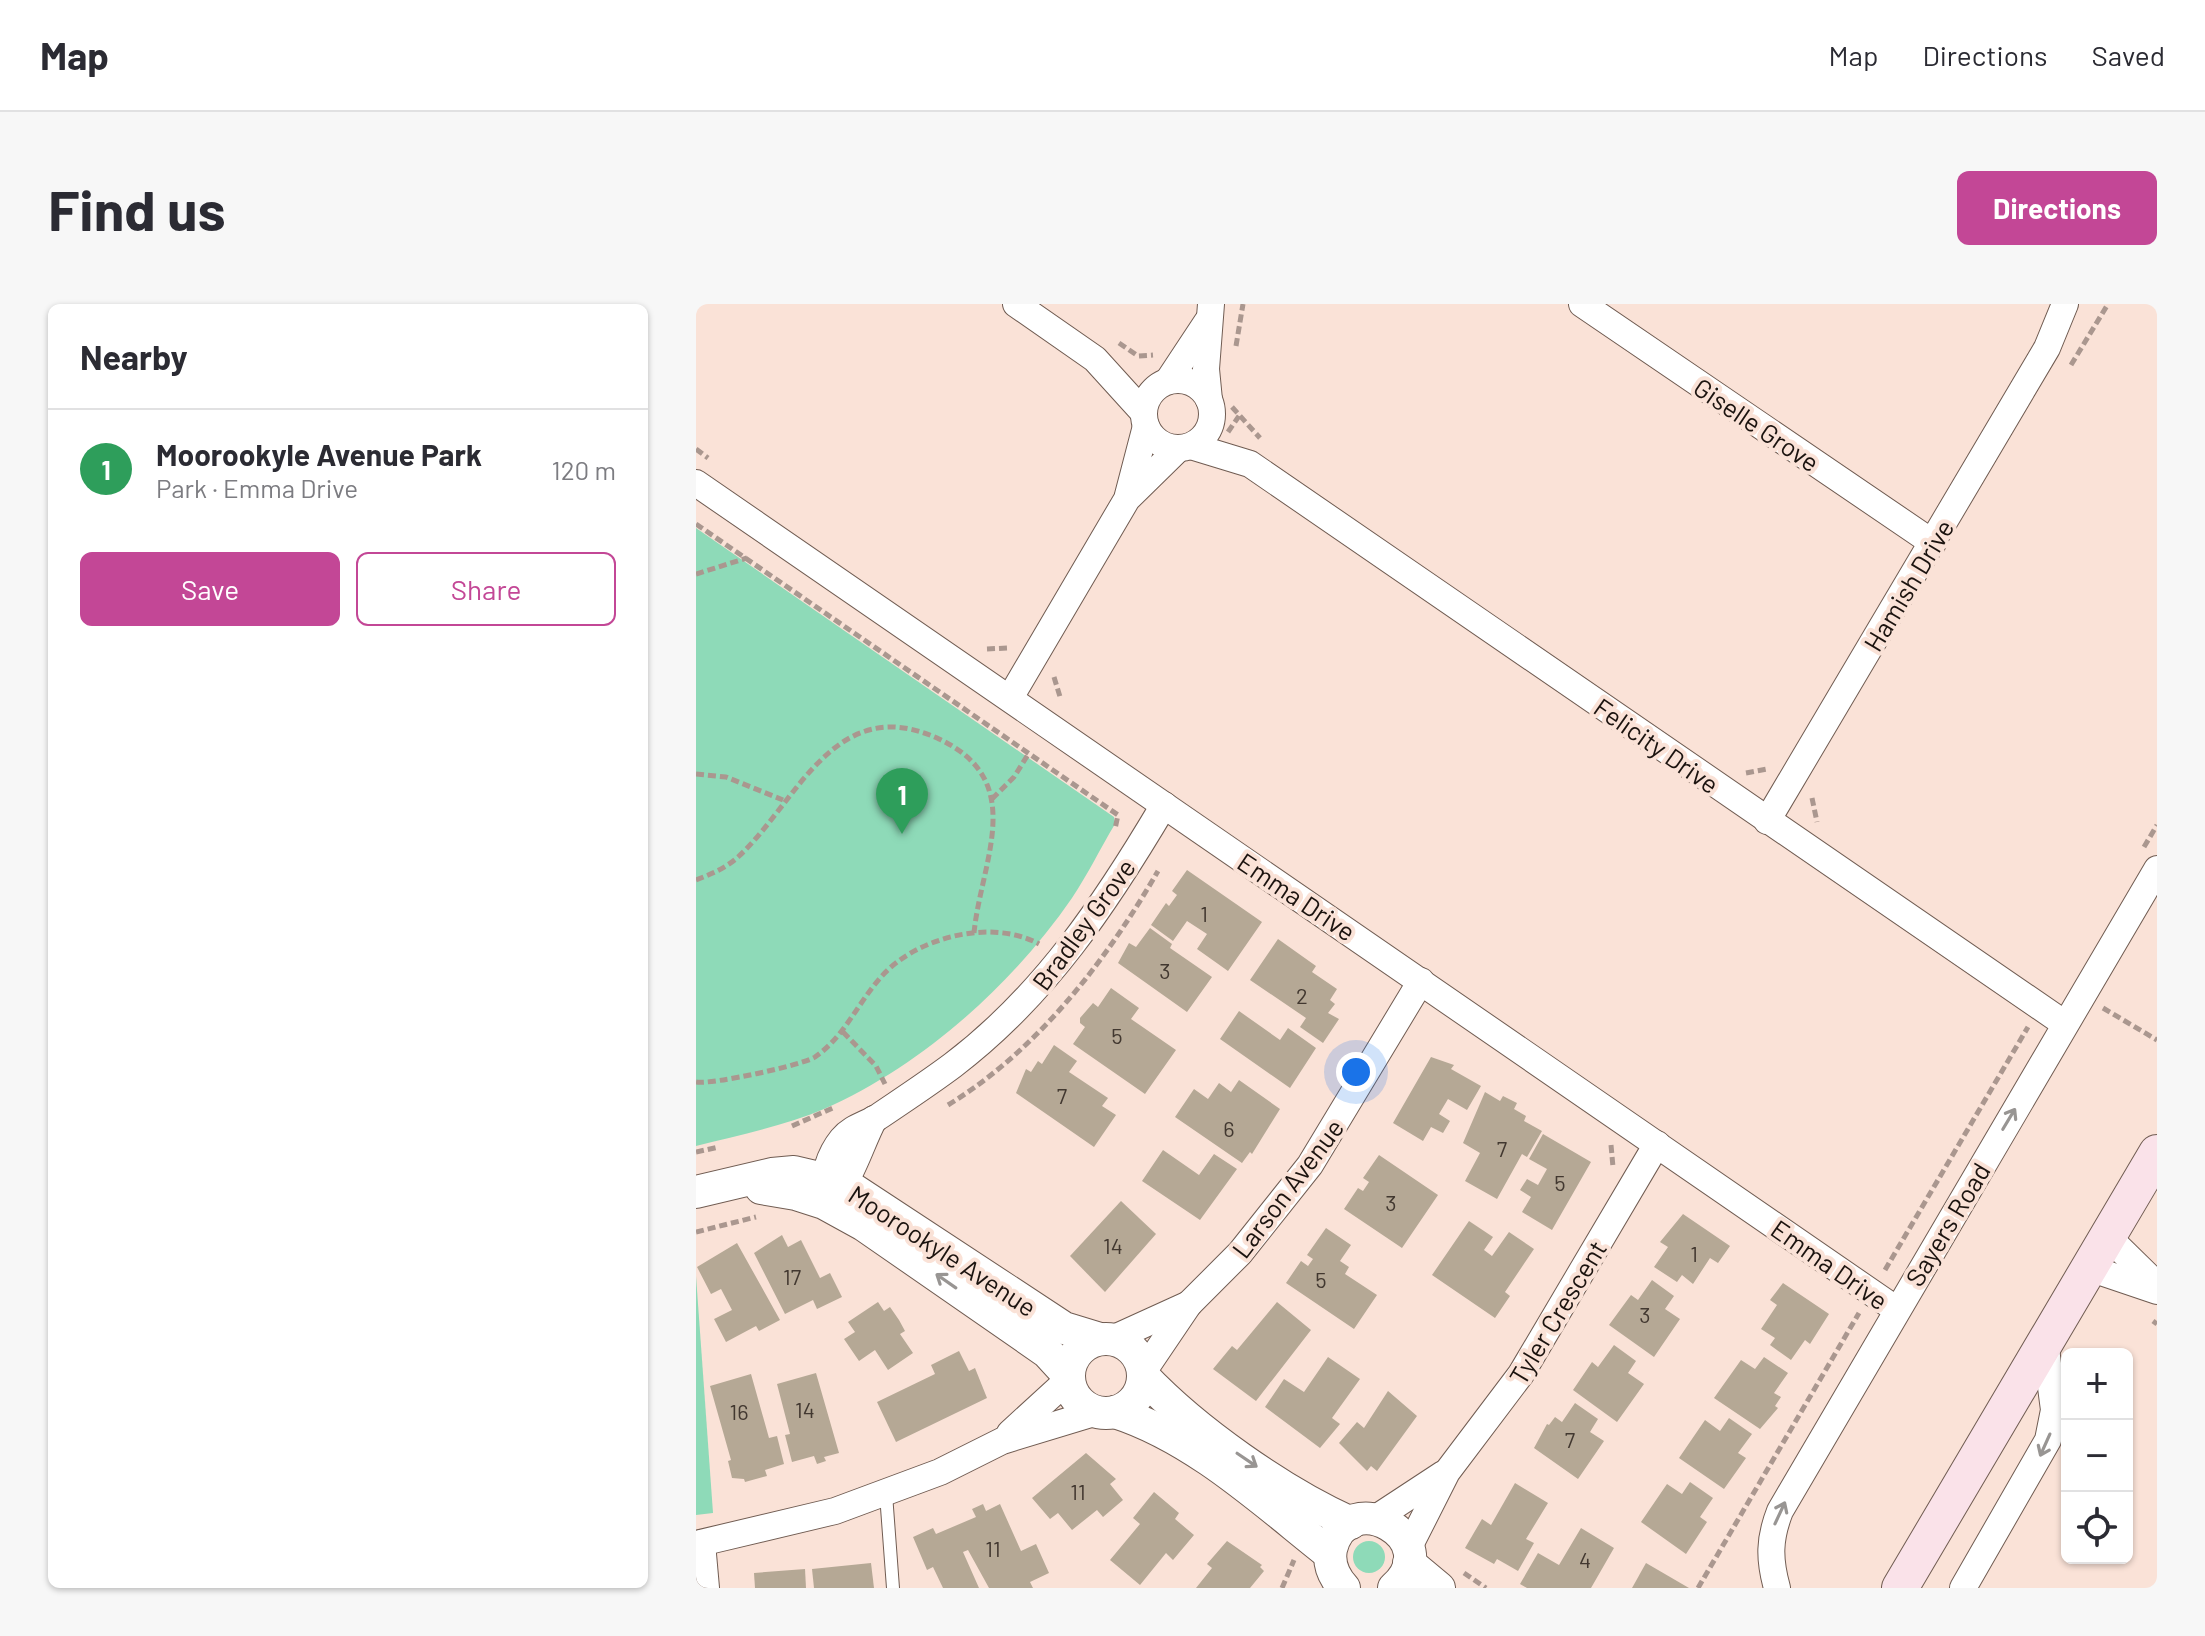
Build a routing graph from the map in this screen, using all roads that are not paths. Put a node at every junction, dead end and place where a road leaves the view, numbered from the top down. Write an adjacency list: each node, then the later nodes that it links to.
1 (1016, 304): 7 (street)
2 (1582, 304): 14 (street, Giselle Grove)
3 (2065, 304): 6 (street, Hamish Drive)
4 (2081, 304): 6 (street, Hamish Drive)
5 (1211, 310): 8 (street); 9 (street)
6 (2047, 348): 14 (street, Hamish Drive)
7 (1095, 359): 8 (street); 10 (street)
8 (1164, 383): 9 (street); 10 (street)
9 (1211, 404): 11 (street, Felicity Drive); 11 (street)
10 (1145, 420): 11 (street); 13 (street)
11 (1210, 440): 13 (street); 17 (street, Felicity Drive)
12 (696, 483): 15 (street, Emma Drive)
13 (1127, 499): 15 (street)
14 (1933, 543): 17 (street, Hamish Drive)
15 (1010, 698): 16 (street, Emma Drive)
16 (1164, 805): 19 (street, Emma Drive); 23 (street, Bradley Grove)
17 (1767, 821): 20 (street, Felicity Drive)
18 (2150, 859): 20 (street, Sayers Road)
19 (1421, 981): 21 (street, Emma Drive); 29 (street, Larson Avenue)
20 (2065, 1024): 30 (street, Sayers Road, one-way to 20)
21 (1657, 1144): 30 (street, Emma Drive); 37 (street, Tyler Crescent)
22 (2154, 1162): 25 (main road)
23 (831, 1188): 24 (street, Moorookyle Avenue); 31 (street, Moorookyle Avenue); 34 (street, Moorookyle Avenue, one-way to 23)
24 (696, 1192)
25 (2107, 1236): 26 (main road); 27 (street)
26 (2089, 1268): 28 (street); 32 (main road)
27 (2157, 1285)
28 (2157, 1291)
29 (1189, 1304): 31 (street, Larson Avenue); 33 (street, Larson Avenue)
30 (1897, 1310): 46 (street, Sayers Road, one-way to 30)
31 (1106, 1339): 33 (street); 34 (street)
32 (2045, 1341): 47 (main road); 48 (street, one-way to 48)
33 (1143, 1374): 35 (street); 39 (street, one-way to 39)
34 (1069, 1378): 35 (street); 36 (street)
35 (1106, 1412): 36 (street); 42 (street)
36 (1002, 1441): 38 (street)
37 (1447, 1472): 39 (street, Tyler Crescent); 41 (street, Tyler Crescent)
38 (886, 1494): 40 (street); 45 (lane)
39 (1364, 1520): 41 (street); 42 (street)
40 (699, 1543): 44 (street)
41 (1404, 1567): 43 (street)
42 (1331, 1574)
43 (1449, 1579)
44 (706, 1588)
45 (893, 1588)
46 (1777, 1588)
47 (1900, 1588)
48 (1963, 1588)

